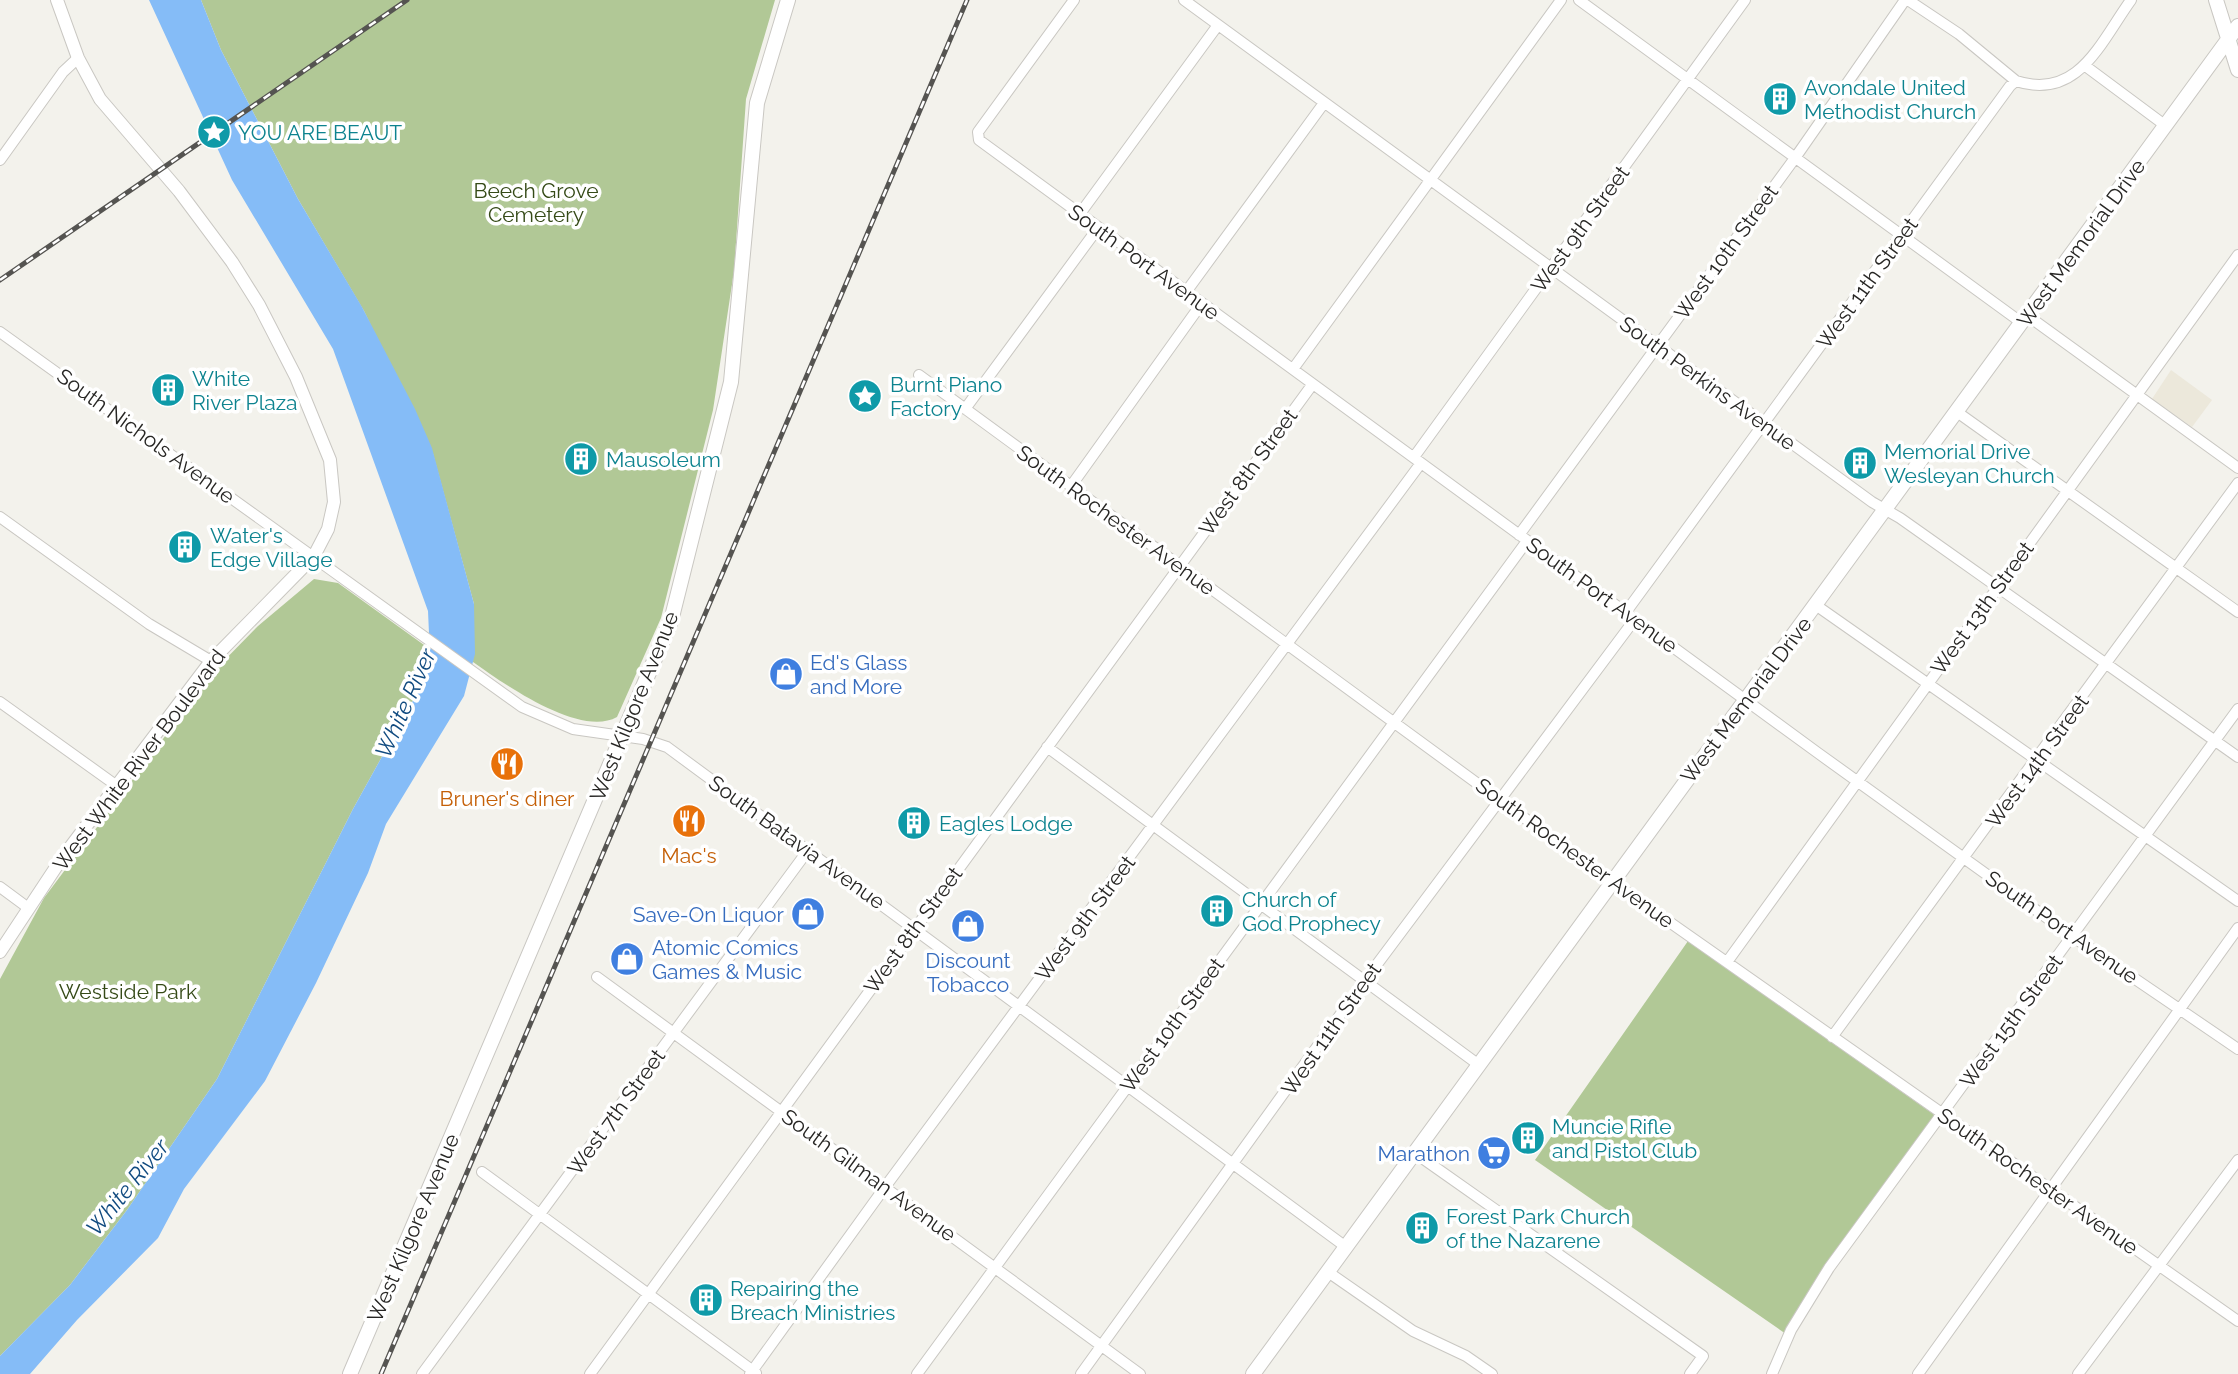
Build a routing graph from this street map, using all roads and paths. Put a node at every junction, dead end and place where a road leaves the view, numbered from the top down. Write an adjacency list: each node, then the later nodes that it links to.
1 (57, 0): 14 (street, West White River Boulevard)
2 (788, 0): 64 (main road, West Kilgore Avenue)
3 (1074, 0): 24 (street, South Port Avenue)
4 (1184, 0): 11 (street, South Perkins Avenue)
5 (1561, 0): 23 (street)
6 (1579, 0): 17 (street)
7 (1745, 0): 17 (street, West 9th Street)
8 (1906, 0): 18 (street); 22 (street, West 10th Street)
9 (2131, 0): 15 (street)
10 (2216, 0): 13 (main road)
11 (1218, 25): 19 (street, South Perkins Avenue); 24 (street)
12 (2238, 26): 13 (main road, West Memorial Drive)
13 (2228, 40): 16 (main road); 20 (main road, West Memorial Drive)
14 (78, 58): 21 (street); 49 (street, West White River Boulevard)
15 (2084, 65): 18 (street); 20 (street)
16 (2238, 70)
17 (1689, 80): 22 (street); 28 (street, West 9th Street)
18 (2016, 81): 26 (street, West 11th Street)
19 (1324, 103): 23 (street, South Perkins Avenue); 29 (street)
20 (2166, 126): 31 (main road, West Memorial Drive)
21 (2, 152)
22 (1795, 158): 26 (street); 33 (street, West 10th Street)
23 (1431, 181): 28 (street, South Perkins Avenue); 34 (street)
24 (1079, 215): 25 (street, South Port Avenue)
25 (1098, 228): 29 (street, South Port Avenue); 38 (street)
26 (1901, 235): 31 (street); 40 (street, West 11th Street)
27 (2238, 255): 37 (street, West 13th Street)
28 (1551, 269): 33 (street, South Perkins Avenue); 41 (street, West 9th Street)
29 (1186, 292): 30 (street, South Port Avenue)
30 (1202, 303): 34 (street, South Port Avenue); 44 (street)
31 (2025, 319): 37 (street); 39 (main road, West Memorial Drive)
32 (0, 332): 49 (street, South Nichols Avenue)
33 (1657, 346): 40 (street, South Perkins Avenue); 48 (street, West 10th Street)
34 (1293, 369): 36 (street, South Port Avenue)
35 (919, 375): 38 (street, South Rochester Avenue)
36 (1312, 385): 41 (street, South Port Avenue); 50 (street, West 8th Street)
37 (2138, 394): 42 (street); 45 (street, West 13th Street)
38 (965, 409): 44 (street, South Rochester Avenue)
39 (1957, 412): 45 (street); 46 (main road, West Memorial Drive)
40 (1764, 424): 46 (street, South Perkins Avenue); 55 (street, West 11th Street)
41 (1417, 460): 48 (street, South Port Avenue); 56 (street, West 9th Street)
42 (2238, 468)
43 (2238, 483): 51 (street, West 14th Street)
44 (1071, 486): 50 (street, South Rochester Avenue)
45 (2068, 491): 51 (street); 52 (street, West 13th Street)
46 (1885, 510): 52 (street, South Perkins Avenue); 53 (main road, West Memorial Drive)
47 (0, 517): 57 (street)
48 (1523, 538): 55 (street, South Port Avenue); 63 (street, West 10th Street)
49 (314, 556): 57 (street, West White River Boulevard); 64 (street, South Nichols Avenue)
50 (1180, 566): 56 (street, South Rochester Avenue); 67 (street, West 8th Street)
51 (2176, 568): 54 (street); 58 (street, West 14th Street)
52 (1996, 587): 58 (street, South Perkins Avenue); 59 (street, West 13th Street)
53 (1817, 606): 59 (street); 60 (main road, West Memorial Drive)
54 (2238, 612)
55 (1631, 615): 60 (street, South Port Avenue); 72 (street, West 11th Street)
56 (1287, 645): 63 (street, South Rochester Avenue); 73 (street, West 9th Street)
57 (211, 661): 71 (street, West White River Boulevard)
58 (2107, 665): 66 (street, South Perkins Avenue); 69 (street, West 14th Street)
59 (1927, 683): 69 (street); 70 (street, West 13th Street)
60 (1746, 700): 70 (street, South Port Avenue); 77 (main road, West Memorial Drive)
61 (0, 702): 71 (street)
62 (2238, 709): 66 (street, West 15th Street)
63 (1395, 722): 72 (street, South Rochester Avenue); 80 (street, West 10th Street)
64 (623, 738): 65 (street, South Nichols Avenue); 113 (main road, West Kilgore Avenue)
65 (651, 741): 75 (street, South Batavia Avenue)
66 (2215, 742): 68 (street, South Perkins Avenue); 74 (street, West 15th Street)
67 (1047, 747): 73 (street); 82 (street, West 8th Street)
68 (2238, 757)
69 (2038, 760): 74 (street); 76 (street, West 14th Street)
70 (1856, 780): 76 (street, South Port Avenue); 86 (street, West 13th Street)
71 (117, 786): 81 (street, West White River Boulevard)
72 (1499, 799): 77 (street, South Rochester Avenue); 88 (street, West 11th Street)
73 (1155, 825): 80 (street); 89 (street, West 9th Street)
74 (2144, 837): 79 (street); 84 (street, West 15th Street)
75 (809, 849): 82 (street, South Batavia Avenue); 91 (street, West 7th Street)
76 (1965, 859): 84 (street, South Port Avenue); 92 (street, West 14th Street)
77 (1611, 881): 86 (street, South Rochester Avenue); 94 (main road, West Memorial Drive)
78 (0, 887): 81 (street)
79 (2238, 901)
80 (1262, 903): 88 (street); 95 (street, West 10th Street)
81 (27, 907): 85 (street, West White River Boulevard)
82 (915, 928): 89 (street, South Batavia Avenue); 96 (street, West 8th Street)
83 (2238, 928): 90 (street)
84 (2072, 936): 90 (street, South Port Avenue); 97 (street, West 15th Street)
85 (0, 953)
86 (1727, 962): 92 (street, South Rochester Avenue)
87 (597, 977): 91 (street, South Gilman Avenue)
88 (1366, 979): 94 (street); 100 (street, West 11th Street)
89 (1019, 1005): 95 (street, South Batavia Avenue); 102 (street, West 9th Street)
90 (2181, 1009): 93 (street, South Port Avenue); 103 (street)
91 (674, 1033): 96 (street, South Gilman Avenue); 104 (street, West 7th Street)
92 (1832, 1037): 97 (street, South Rochester Avenue)
93 (2238, 1049)
94 (1479, 1065): 98 (main road, West Memorial Drive)
95 (1128, 1086): 100 (street, South Batavia Avenue); 107 (street, West 10th Street)
96 (782, 1111): 102 (street, South Gilman Avenue); 109 (street, West 8th Street)
97 (1942, 1114): 103 (street, South Rochester Avenue); 122 (street, West 15th Street)
98 (1415, 1153): 105 (main road, West Memorial Drive); 121 (street)
99 (2238, 1160): 106 (street)
100 (1235, 1164): 105 (street, South Batavia Avenue); 111 (street, West 11th Street)
101 (482, 1172): 104 (street)
102 (885, 1187): 107 (street, South Gilman Avenue); 112 (street, West 9th Street)
103 (2053, 1190): 106 (street, South Rochester Avenue); 123 (street)
104 (541, 1214): 109 (street); 114 (street, West 7th Street)
105 (1346, 1247): 108 (main road, West Memorial Drive)
106 (2159, 1265): 110 (street, South Rochester Avenue); 124 (street)
107 (995, 1267): 111 (street, South Gilman Avenue); 116 (street, West 10th Street)
108 (1328, 1272): 119 (main road, West Memorial Drive); 120 (street)
109 (649, 1293): 112 (street); 115 (street, West 8th Street)
110 (2238, 1321)
111 (1102, 1346): 117 (street, West 11th Street); 118 (street, South Gilman Avenue)
112 (753, 1373)
113 (350, 1374)
114 (422, 1374)
115 (590, 1374)
116 (917, 1374)
117 (1081, 1374)
118 (1140, 1374)
119 (1253, 1374)
120 (1492, 1374)
121 (1690, 1374)
122 (1772, 1374)
123 (1918, 1374)
124 (2078, 1374)

